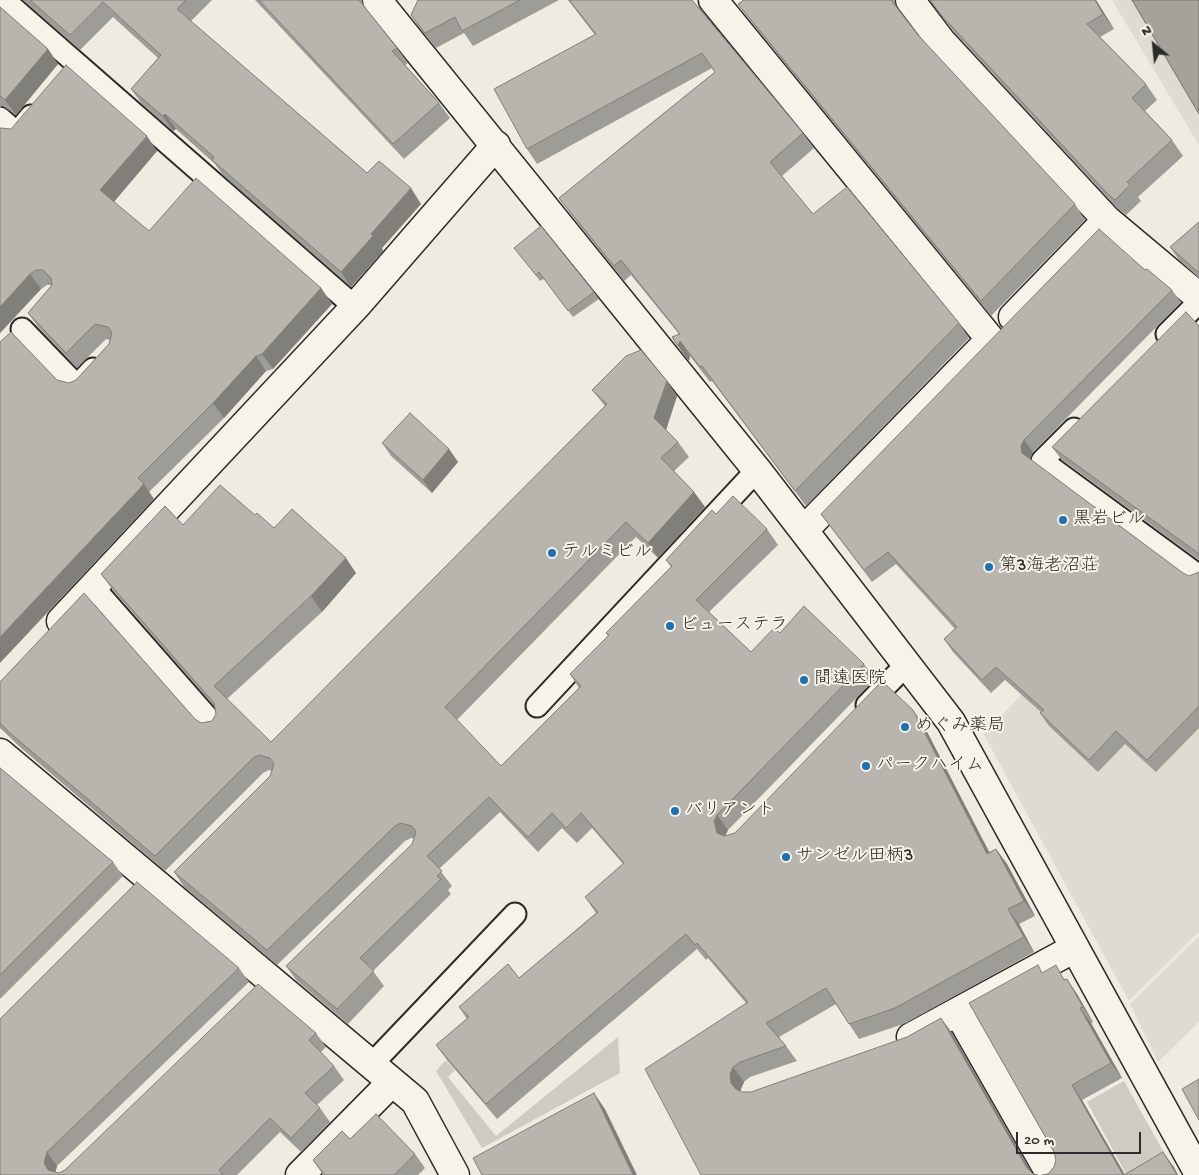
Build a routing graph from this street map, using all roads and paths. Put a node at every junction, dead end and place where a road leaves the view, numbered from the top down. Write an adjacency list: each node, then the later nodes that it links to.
1 (4, 0): 11 (lane)
2 (377, 0): 7 (street)
3 (713, 0): 12 (street)
4 (910, 0): 8 (street)
5 (46, 98): 6 (lane)
6 (0, 118)
7 (496, 145): 11 (street); 17 (street)
8 (1107, 220): 9 (street); 12 (street)
9 (1199, 297)
10 (1199, 302): 14 (lane)
11 (355, 307): 20 (street)
12 (991, 340): 18 (street)
13 (6, 346): 15 (lane)
14 (1151, 350)
15 (104, 358)
16 (1090, 412): 19 (lane)
17 (757, 470): 18 (street); 23 (lane)
18 (804, 530): 22 (street)
19 (1199, 576)
20 (93, 587): 21 (street); 25 (lane)
21 (47, 636)
22 (907, 664): 24 (lane); 30 (street)
23 (537, 706)
24 (853, 720)
25 (215, 726)
26 (0, 753): 27 (street)
27 (162, 881): 28 (street); 33 (street)
28 (125, 896)
29 (515, 914): 33 (lane)
30 (1075, 948): 31 (street); 35 (street)
31 (958, 1012): 32 (street); 38 (street)
32 (886, 1045)
33 (371, 1064): 34 (street)
34 (392, 1082): 36 (street); 37 (street)
35 (1199, 1174)
36 (300, 1175)
37 (455, 1175)
38 (1051, 1175)

